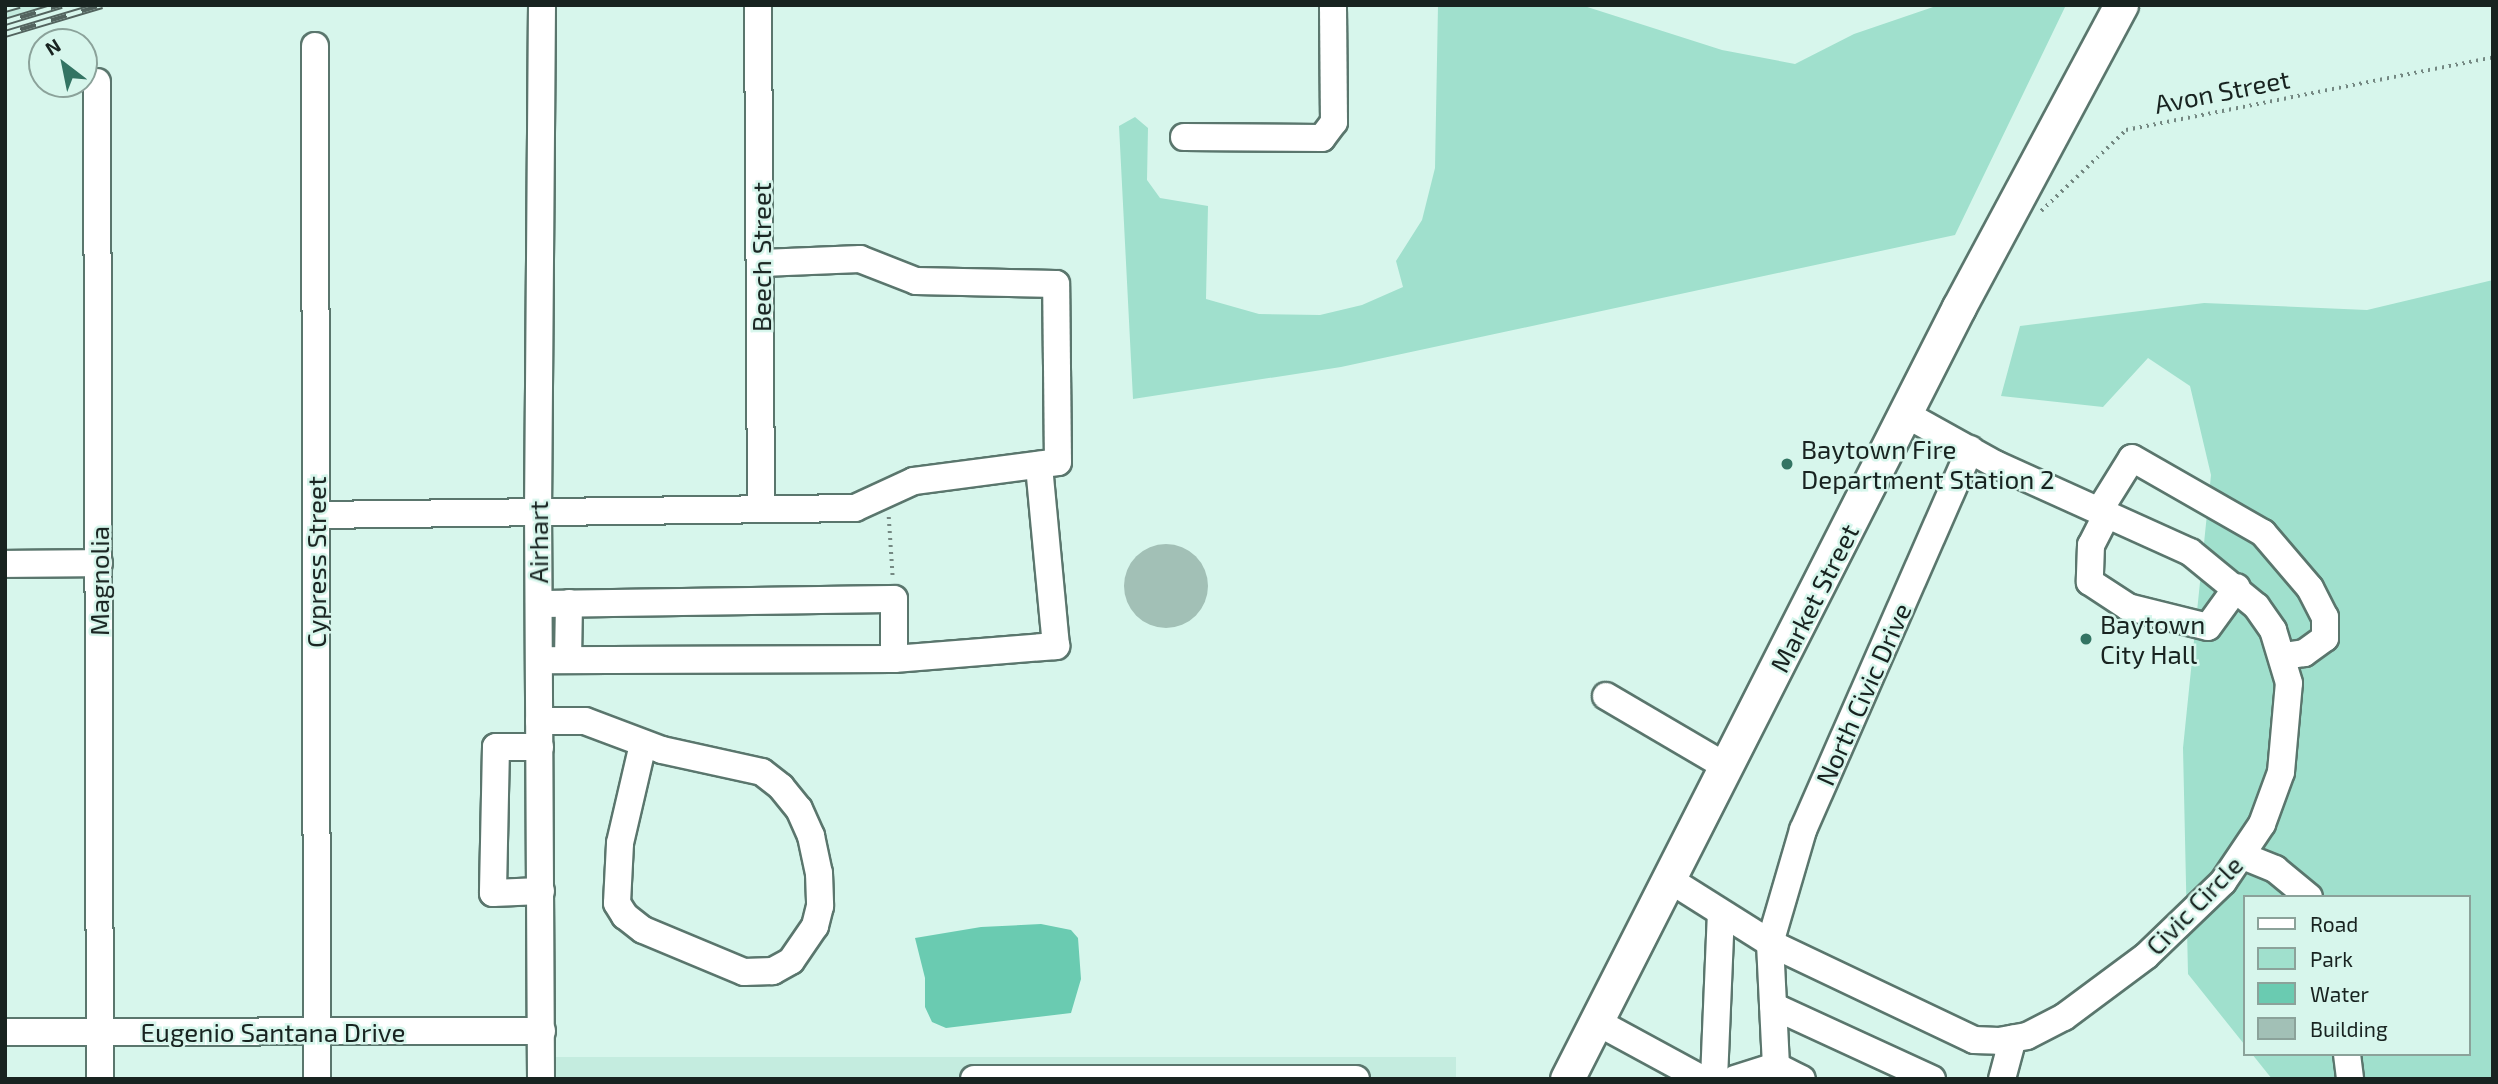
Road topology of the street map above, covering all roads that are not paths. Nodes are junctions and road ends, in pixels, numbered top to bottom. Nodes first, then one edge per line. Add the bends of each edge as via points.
1 (542, 5) edge
2 (758, 5) edge
3 (1333, 5) edge
4 (2121, 5) edge
5 (315, 46) dead end
6 (97, 98) edge
7 (1184, 137) dead end
8 (762, 263) junction
9 (1907, 415) junction
10 (1970, 449) junction
11 (1039, 465) junction
12 (761, 509) junction
13 (2103, 513) junction
14 (317, 515) junction
15 (538, 515) junction
16 (99, 563) junction
17 (5, 564) edge
18 (2237, 587) junction
19 (569, 603) junction
20 (538, 604) junction
21 (2284, 656) junction
22 (894, 659) junction
23 (539, 660) junction
24 (568, 660) junction
25 (1606, 696) dead end
26 (539, 721) junction
27 (643, 744) junction
28 (540, 747) junction
29 (1727, 767) junction
30 (2243, 856) junction
31 (1670, 880) junction
32 (541, 891) junction
33 (2306, 895) edge
34 (1721, 914) junction
35 (1770, 943) junction
36 (1773, 1006) junction
37 (1597, 1022) junction
38 (317, 1031) junction
39 (542, 1031) junction
40 (5, 1032) edge
41 (100, 1032) junction
42 (2013, 1038) junction
43 (2347, 1056) edge
44 (1776, 1066) junction
45 (100, 1079) edge
46 (317, 1079) edge
47 (541, 1079) edge
48 (974, 1079) edge
49 (1356, 1079) edge
50 (1567, 1079) edge
51 (1702, 1079) edge
52 (1714, 1079) edge
53 (1735, 1079) edge
54 (1802, 1079) edge
55 (1932, 1079) edge
56 (2002, 1079) edge
57 (2350, 1079) edge

1 - 15 street, Airhart
2 - 8 street, Beech Street
3 - 7 street via 1334,122 1322,138
4 - 9 main road, Market Street via 1959,307
5 - 14 street, Cypress Street
6 - 16 street, Magnolia
8 - 11 street via 860,258 916,281 1056,284 1058,462
8 - 12 street, Beech Street
9 - 10 street, Civic Circle
9 - 29 main road, Market Street
10 - 13 street, Civic Circle
10 - 35 street, North Civic Drive via 1803,830
11 - 12 street via 914,481 855,508
11 - 22 street via 1056,646
12 - 15 street
13 - 18 street, Civic Circle via 2190,552
13 - 18 street via 2091,545 2090,582 2128,607 2208,627
13 - 21 street via 2132,458 2263,533 2310,588 2325,618 2325,638 2304,653
14 - 15 street
14 - 38 street, Cypress Street
15 - 20 street, Airhart
16 - 17 street
16 - 41 street, Magnolia
18 - 21 street, Civic Circle via 2273,630
19 - 20 street
19 - 22 street via 894,598
19 - 24 street
20 - 23 street, Airhart
21 - 30 street, Civic Circle via 2290,710 2281,772 2262,824
22 - 24 street
23 - 24 street
23 - 26 street, Airhart
25 - 29 street
26 - 27 street via 585,721
26 - 28 street, Airhart
27 - 27 street via 762,772 799,809 811,836 820,906 806,945 791,961 773,971 744,972 643,930 625,916 616,893 620,843
28 - 32 street, Airhart
28 - 32 street via 496,747 493,893
29 - 31 main road, Market Street
30 - 33 street via 2274,869
30 - 42 street, Civic Circle via 2190,916 2126,972 2064,1017
31 - 34 street, Civic Circle
31 - 37 main road, Market Street
32 - 39 street, Airhart
34 - 35 street, Civic Circle
34 - 52 street
35 - 36 street, North Civic Drive
35 - 42 street, Civic Circle via 1974,1040
36 - 44 street, North Civic Drive
36 - 55 street
37 - 50 main road, Market Street
37 - 51 street
38 - 39 street, Eugenio Santana Drive
38 - 41 street, Eugenio Santana Drive
38 - 46 street, Cypress Street
39 - 47 street, Airhart
40 - 41 street, Eugenio Santana Drive
41 - 45 street, Magnolia
42 - 56 street
43 - 57 street
44 - 53 street
44 - 54 street
48 - 49 street

